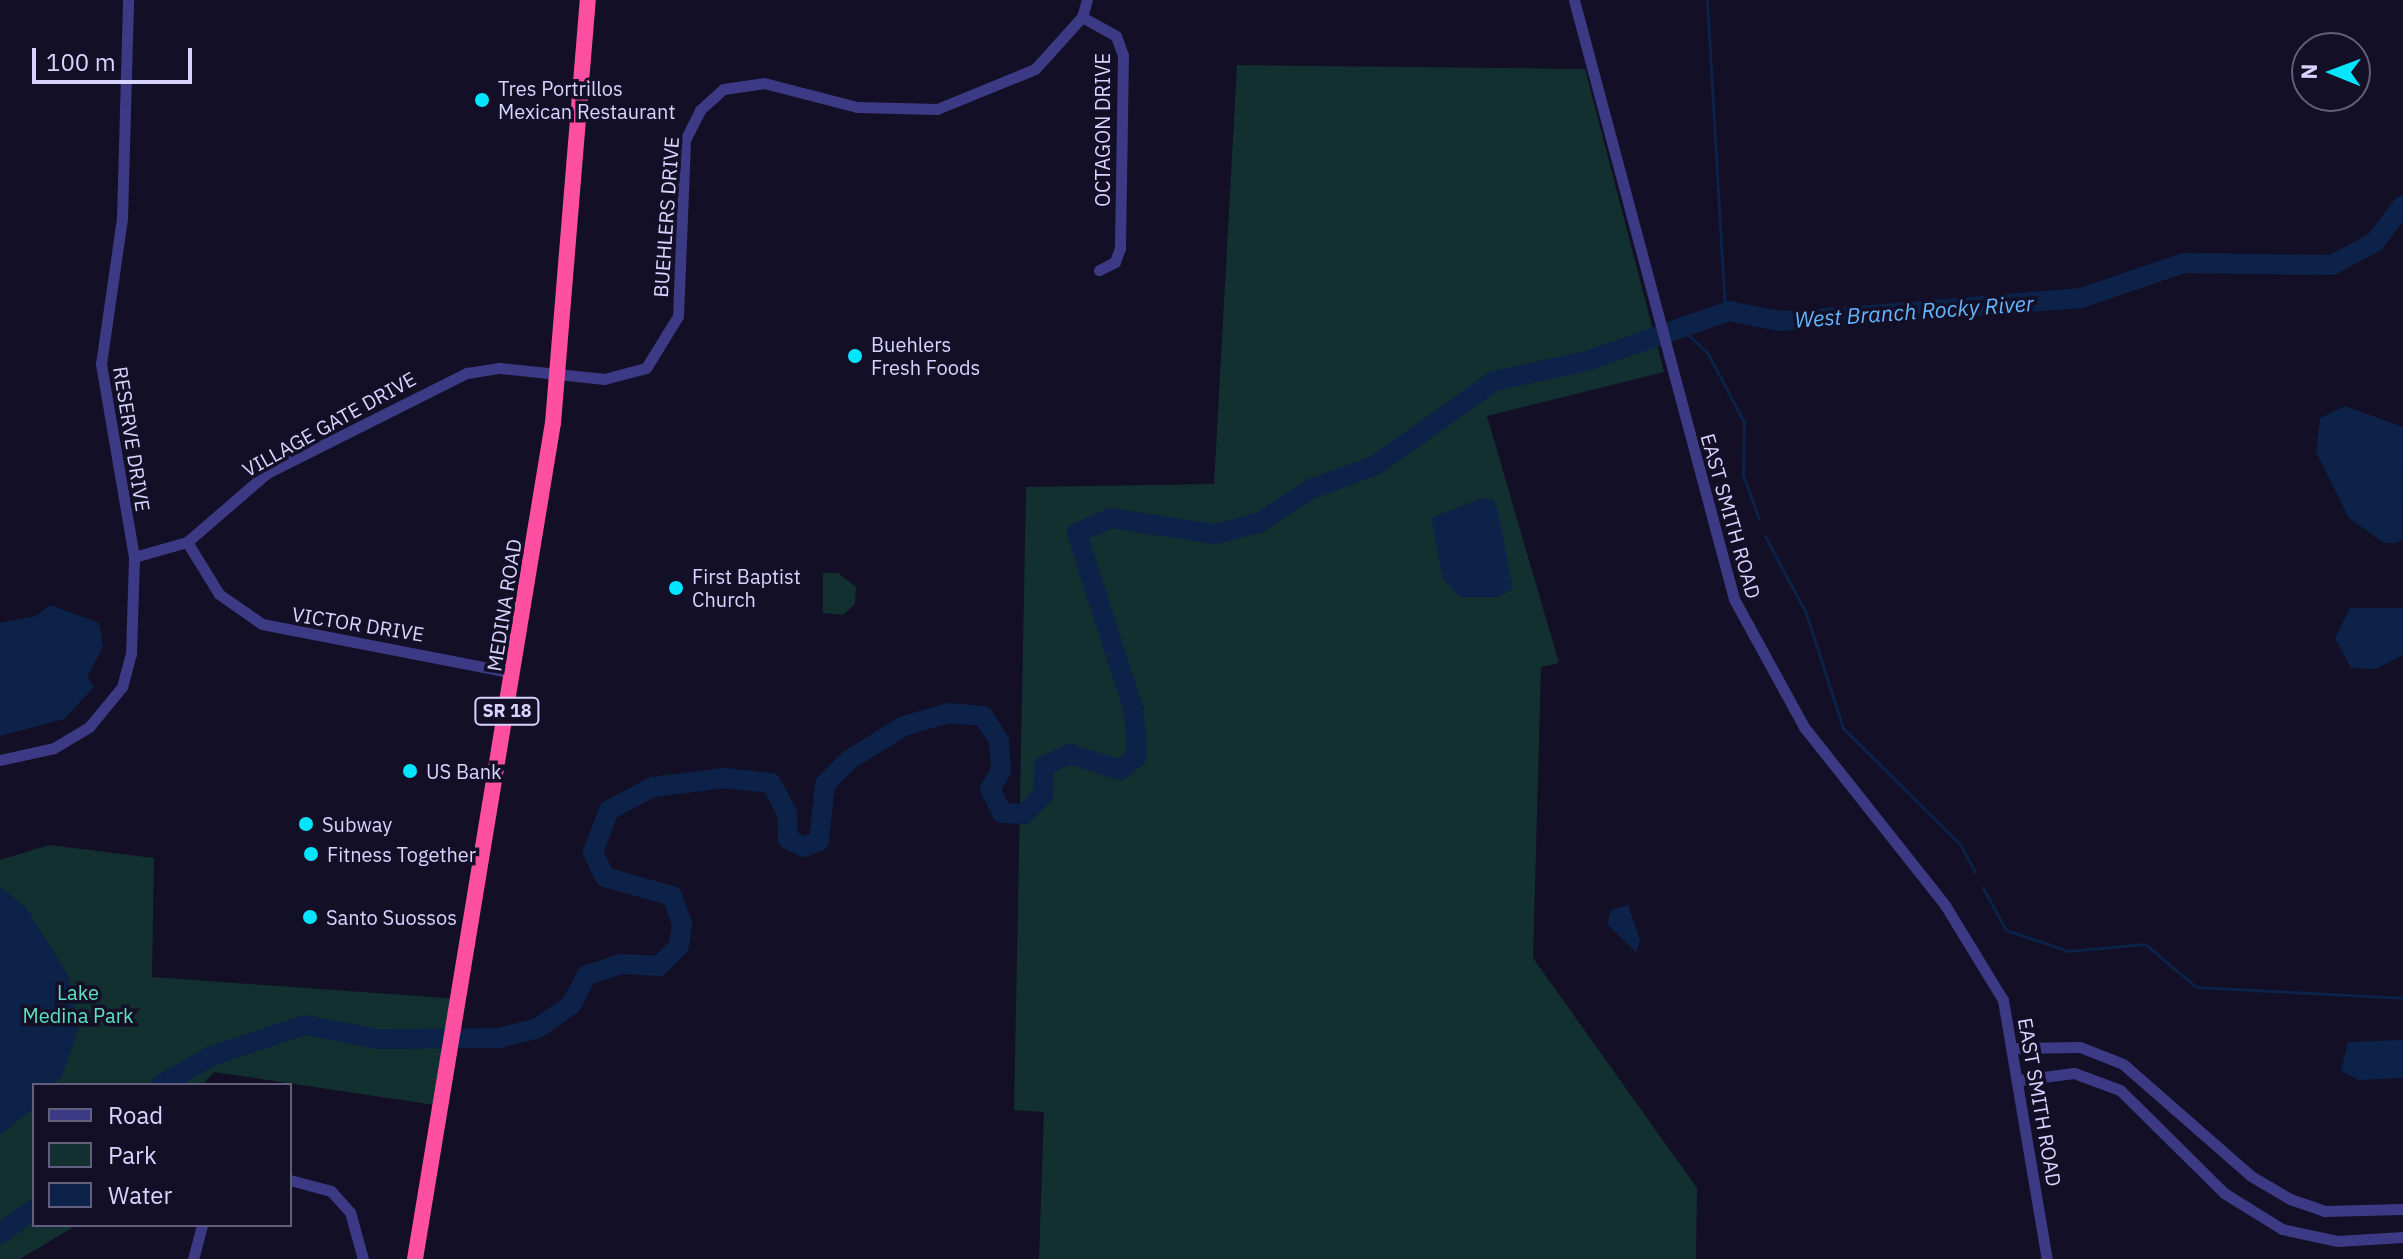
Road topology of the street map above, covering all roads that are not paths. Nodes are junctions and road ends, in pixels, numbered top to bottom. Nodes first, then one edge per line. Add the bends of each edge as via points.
1 (128, 0) edge
2 (588, 0) edge
3 (1087, 0) edge
4 (1574, 0) edge
5 (1082, 17) junction
6 (1099, 270) dead end
7 (559, 376) junction
8 (187, 542) junction
9 (134, 557) junction
10 (513, 673) junction
11 (0, 760) edge
12 (2017, 1048) junction
13 (2020, 1080) junction
14 (292, 1181) edge
15 (2403, 1209) edge
16 (201, 1227) edge
17 (2403, 1237) edge
18 (193, 1259) edge
19 (363, 1259) edge
20 (415, 1259) edge
21 (2047, 1259) edge

1 - 9 street, RESERVE DRIVE via 124,194 101,364
2 - 7 highway, MEDINA ROAD / SR 18
3 - 5 street
4 - 12 street, EAST SMITH ROAD via 1734,599 1804,727 1983,959
5 - 6 street, OCTAGON DRIVE via 1116,36 1123,55 1120,248 1115,262
5 - 7 street, BUEHLERS DRIVE via 1029,72 937,109 857,107 764,83 736,84 711,97 685,140 678,316 667,345 626,376
7 - 8 street, VILLAGE GATE DRIVE via 500,368 453,378 267,473
7 - 10 highway, MEDINA ROAD / SR 18
8 - 9 street, VILLAGE GATE DRIVE
8 - 10 street, VICTOR DRIVE via 219,594 262,624
9 - 11 street, RESERVE DRIVE via 131,654 113,702 63,744
10 - 20 highway, MEDINA ROAD / SR 18
12 - 13 street, EAST SMITH ROAD
12 - 15 street via 2080,1047 2123,1064 2251,1176 2290,1199 2324,1211
13 - 17 street via 2074,1073 2120,1090 2224,1193 2282,1229 2355,1242
13 - 21 street, EAST SMITH ROAD
14 - 19 street via 331,1191 350,1212
16 - 18 street

